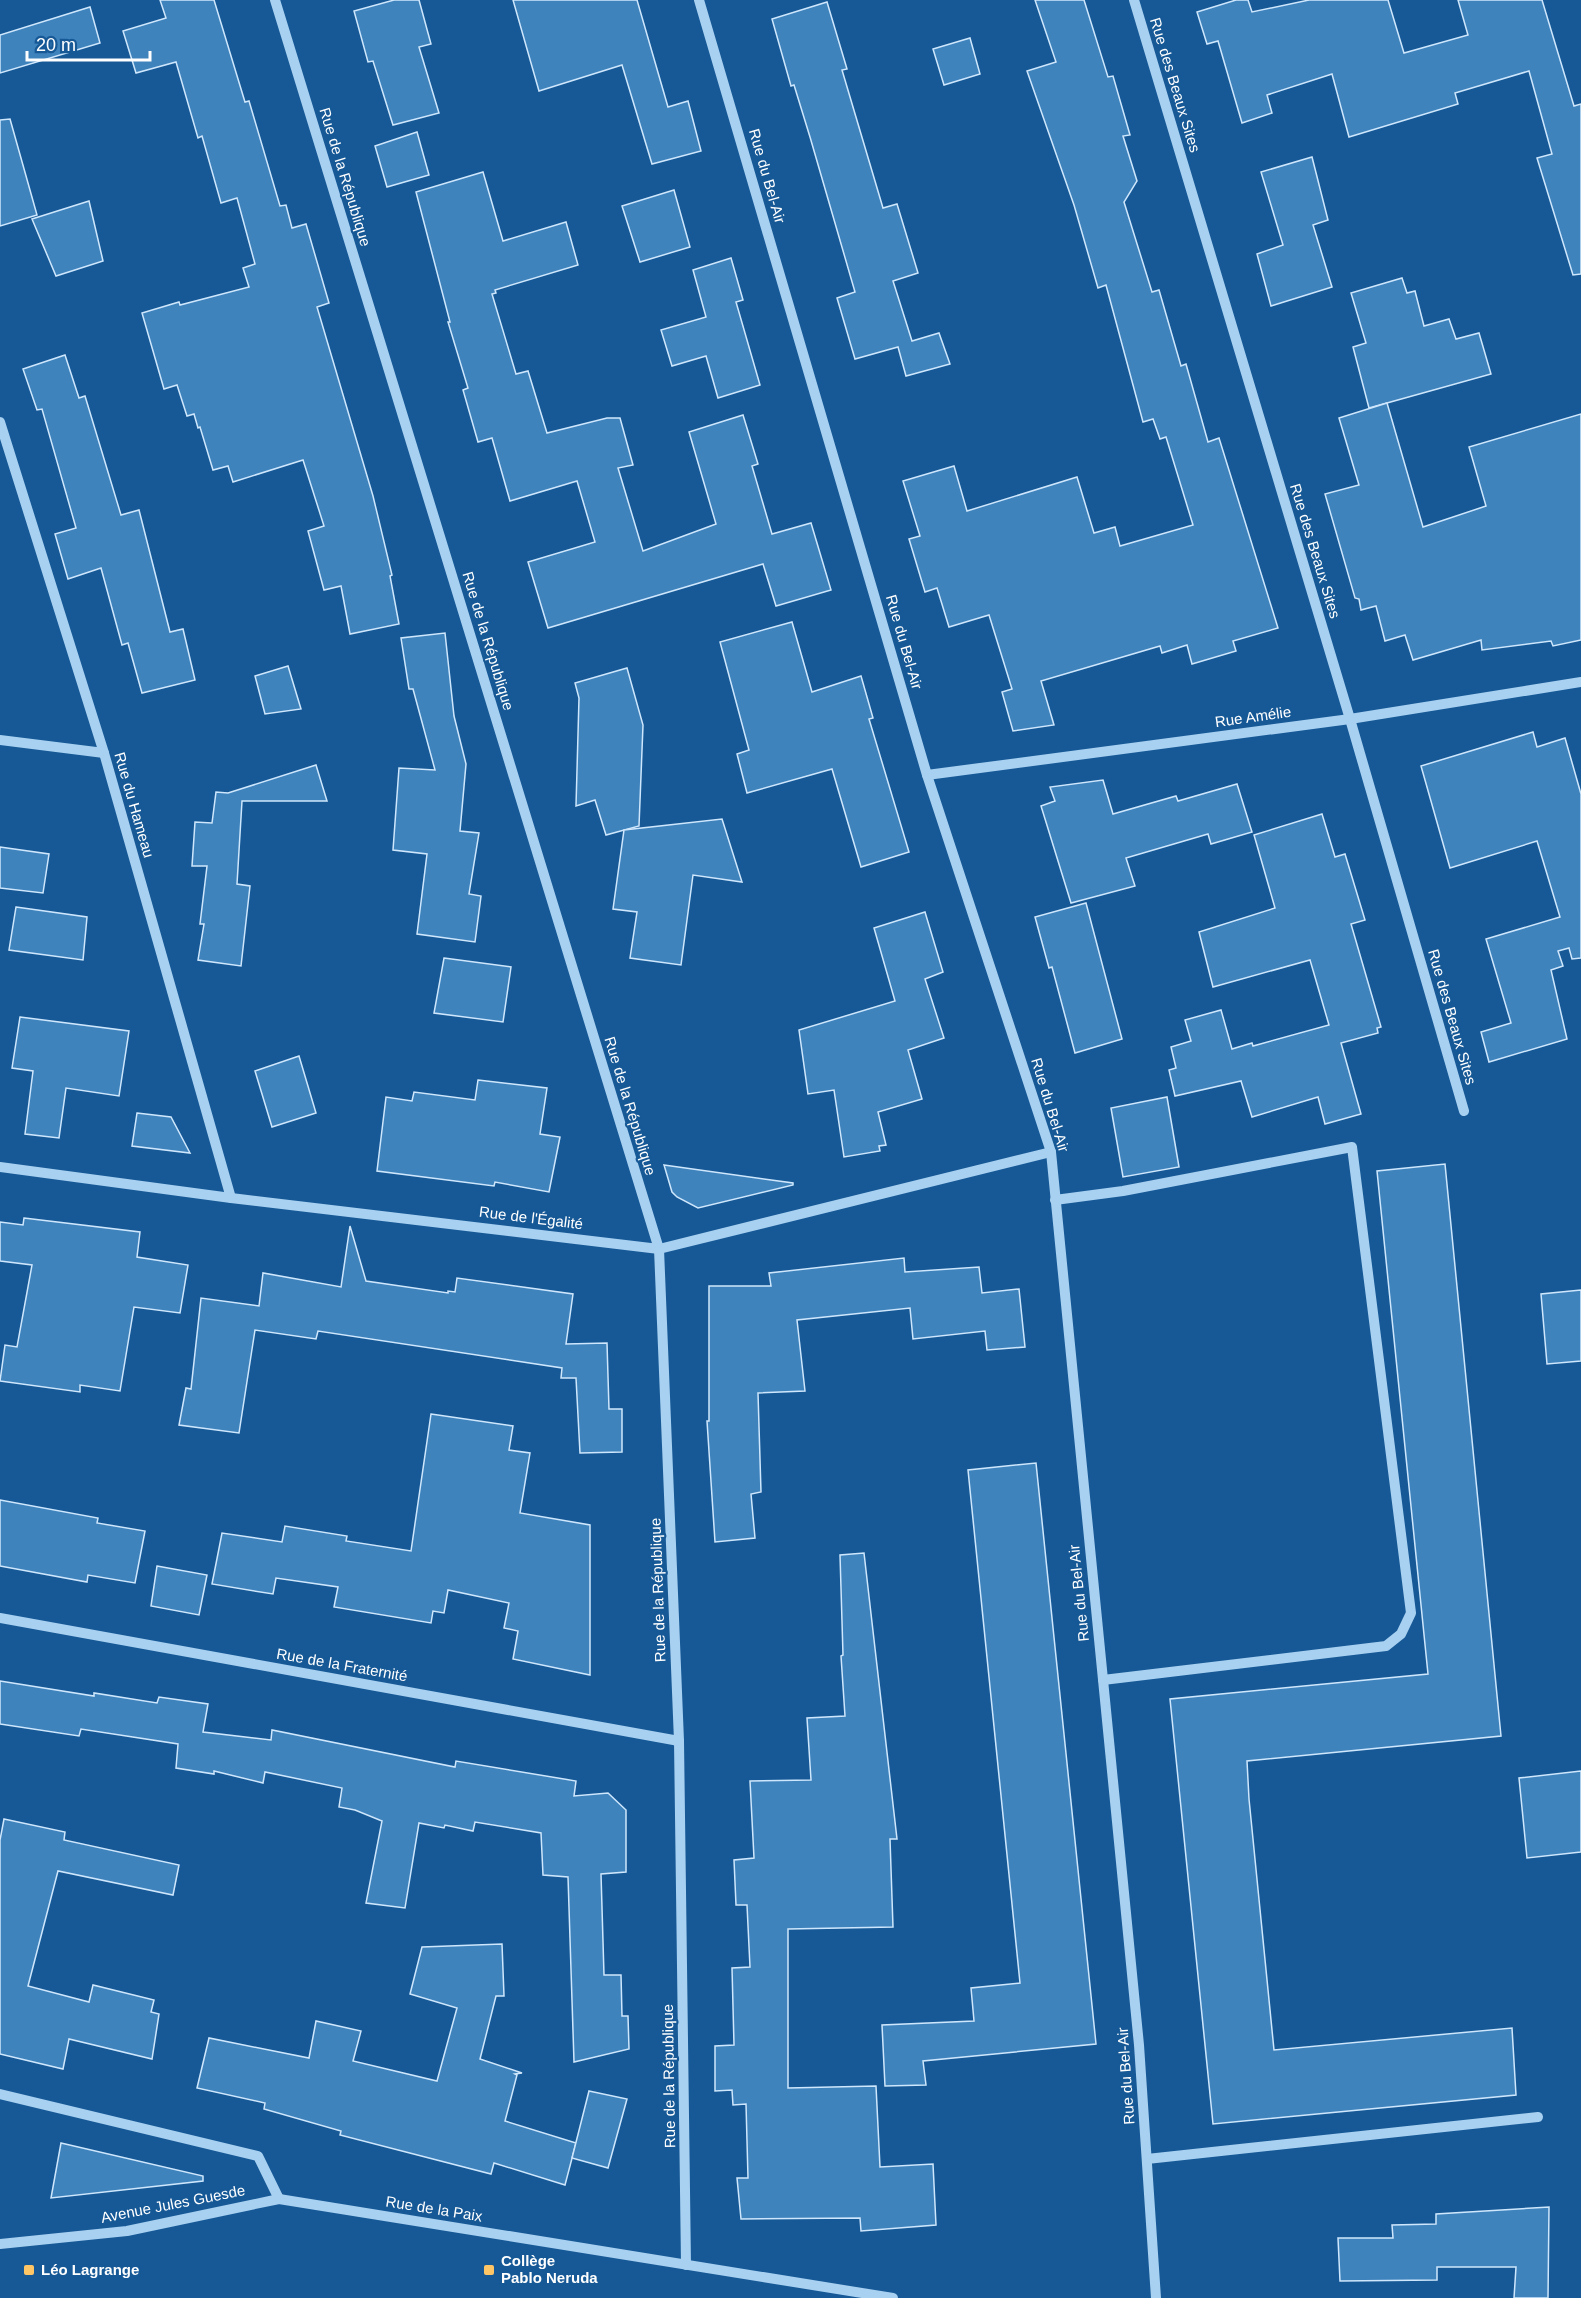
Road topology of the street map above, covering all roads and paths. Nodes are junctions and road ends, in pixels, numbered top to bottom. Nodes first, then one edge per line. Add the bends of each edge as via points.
1 (275, 0) edge
2 (699, 0) edge
3 (1134, 0) edge
4 (0, 422) edge
5 (1581, 682) edge
6 (1350, 719) junction
7 (0, 740) edge
8 (104, 753) junction
9 (927, 775) junction
10 (1464, 1111) dead end
11 (1051, 1152) junction
12 (0, 1167) edge
13 (231, 1198) junction
14 (1055, 1200) junction
15 (659, 1249) junction
16 (0, 1618) edge
17 (1103, 1680) junction
18 (679, 1741) junction
19 (0, 2094) edge
20 (1538, 2117) dead end
21 (1147, 2159) junction
22 (279, 2199) junction
23 (0, 2244) edge
24 (686, 2265) junction
25 (893, 2298) edge
26 (1156, 2298) edge

1 - 15 street, Rue de la République
2 - 9 street, Rue du Bel-Air
3 - 6 street, Rue des Beaux Sites
4 - 8 street, Rue du Hameau
5 - 6 street, Rue Amélie
6 - 9 street, Rue Amélie
6 - 10 street, Rue des Beaux Sites
7 - 8 street
8 - 13 street, Rue du Hameau
9 - 11 street, Rue du Bel-Air
11 - 14 street, Rue du Bel-Air
11 - 15 street, Rue de l'Égalité
12 - 13 street, Rue de l'Égalité
13 - 15 street, Rue de l'Égalité
14 - 17 street, Rue du Bel-Air
14 - 17 street via 1123,1191 1352,1147 1411,1613 1401,1634 1386,1646
15 - 18 street, Rue de la République
16 - 18 street, Rue de la Fraternité
17 - 21 street, Rue du Bel-Air
18 - 24 street, Rue de la République
19 - 22 street via 258,2156
20 - 21 street
21 - 26 street, Rue du Bel-Air
22 - 23 street, Avenue Jules Guesde via 127,2231
22 - 24 street, Rue de la Paix
24 - 25 street, Rue de la Paix

